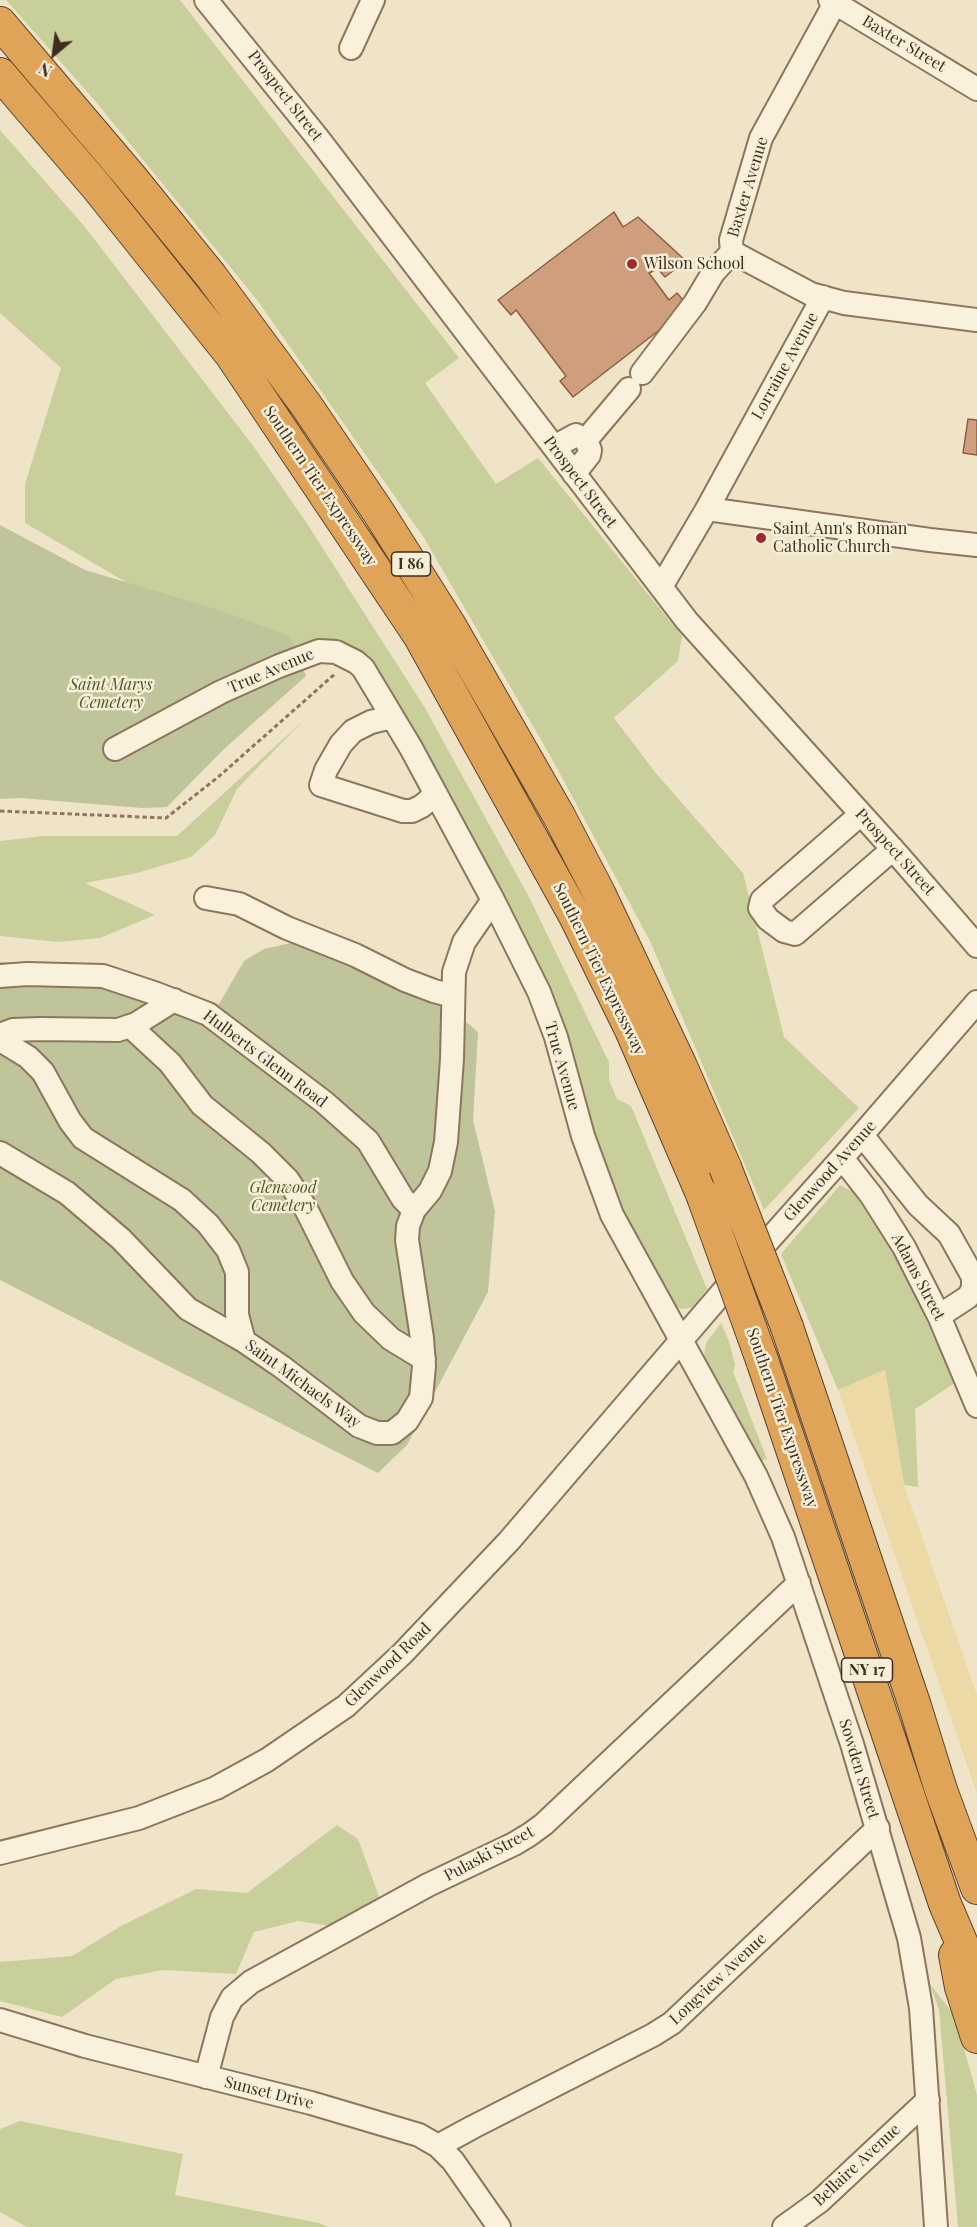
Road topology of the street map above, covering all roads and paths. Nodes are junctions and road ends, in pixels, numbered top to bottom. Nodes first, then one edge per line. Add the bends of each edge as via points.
1 (206, 0) edge
2 (373, 0) edge
3 (833, 2) edge
4 (0, 23) edge
5 (351, 48) dead end
6 (0, 74) edge
7 (977, 88) edge
8 (732, 252) junction
9 (823, 297) junction
10 (977, 321) edge
11 (586, 440) junction
12 (554, 447) junction
13 (573, 474) junction
14 (707, 509) junction
15 (977, 544) edge
16 (661, 587) junction
17 (356, 662) junction
18 (392, 717) junction
19 (115, 749) dead end
20 (436, 794) junction
21 (0, 811) edge
22 (861, 814) junction
23 (893, 849) junction
24 (206, 898) dead end
25 (493, 900) junction
26 (977, 946) edge
27 (0, 976) edge
28 (453, 996) junction
29 (174, 1000) junction
30 (977, 1002) edge
31 (130, 1026) junction
32 (0, 1036) edge
33 (862, 1135) junction
34 (0, 1153) edge
35 (842, 1158) junction
36 (725, 1167) joint
37 (702, 1194) joint
38 (414, 1210) junction
39 (939, 1316) junction
40 (681, 1340) junction
41 (243, 1341) junction
42 (424, 1359) junction
43 (977, 1406) edge
44 (799, 1583) junction
45 (878, 1828) junction
46 (0, 1852) edge
47 (977, 1888) edge
48 (945, 1905) junction
49 (977, 1979) edge
50 (0, 2020) edge
51 (977, 2037) edge
52 (206, 2077) junction
53 (928, 2100) junction
54 (438, 2146) junction
55 (499, 2227) edge
56 (784, 2227) edge
57 (936, 2227) edge

1 - 12 street, Prospect Street via 317,137
2 - 5 street
3 - 7 street, Baxter Street
3 - 8 street, Baxter Avenue via 761,138 730,240
4 - 36 highway, Southern Tier Expressway / I 86 via 210,276 306,405 377,510 449,624 559,816 680,1064
6 - 37 highway, Southern Tier Expressway / I 86 via 232,356 419,635 575,916 631,1030
8 - 9 street, Baxter Avenue
8 - 11 street via 636,381
9 - 10 street, Lorraine Avenue
9 - 14 street, Lorraine Avenue
11 - 12 street via 576,435
11 - 13 street via 589,455
12 - 13 street, Prospect Street
13 - 16 street, Prospect Street
14 - 15 street
14 - 16 street
16 - 22 street, Prospect Street
17 - 18 street, True Avenue
17 - 19 street, True Avenue via 336,652 319,651 220,693
17 - 21 path via 337,672 166,818
18 - 20 street, True Avenue
18 - 20 street via 353,731 341,744 321,785 403,811 422,806
20 - 25 street, True Avenue
22 - 23 street, Prospect Street
22 - 23 street via 762,900 760,908 768,919 795,934
23 - 26 street, Prospect Street
24 - 28 street via 239,903 405,980
25 - 28 street, Saint Michaels Way via 464,942 454,972
25 - 40 street, True Avenue via 539,992 556,1037 582,1136 612,1215
27 - 29 street, Hulberts Glenn Road via 103,976
28 - 38 street, Saint Michaels Way via 446,1142 440,1171
29 - 31 street
29 - 38 street, Hulberts Glenn Road via 208,1014 324,1102 368,1141 403,1199
30 - 33 street, Glenwood Avenue
31 - 32 street via 118,1030 13,1030
31 - 42 street via 170,1064 202,1105 288,1180 342,1281 364,1313 391,1340
32 - 41 street via 43,1072 83,1138 182,1200 208,1224 228,1250 237,1272 237,1315
33 - 35 street, Glenwood Avenue
33 - 39 street via 925,1212 949,1234 973,1277 968,1297
34 - 41 street, Saint Michaels Way via 67,1193 121,1239 188,1309
35 - 39 street, Adams Street via 904,1247
35 - 40 street, Glenwood Avenue
36 - 47 highway, Southern Tier Expressway / NY 17, bridge via 787,1327
37 - 48 highway, Southern Tier Expressway / NY 17, bridge via 762,1360
38 - 42 street, Saint Michaels Way via 407,1240
39 - 43 street, Adams Street
40 - 44 street, Sowden Street via 756,1476
40 - 46 street, Glenwood Road via 509,1541 402,1654 346,1706 267,1760 216,1788 139,1818
41 - 42 street, Saint Michaels Way via 359,1426 376,1433 392,1433 407,1421 421,1398
44 - 45 street, Sowden Street
44 - 52 street, Pulaski Street via 530,1835 428,1885 251,1982 232,1998 222,2017
45 - 53 street, Sowden Street via 909,1938 921,2008
45 - 54 street, Longview Avenue via 672,2023
48 - 49 highway, Southern Tier Expressway / NY 17
48 - 51 highway via 961,1987
50 - 52 street, Sunset Drive
52 - 54 street, Sunset Drive via 322,2106 419,2135
53 - 56 street, Bellaire Avenue via 820,2201
53 - 57 street, Sowden Street
54 - 55 street, Sunset Drive

